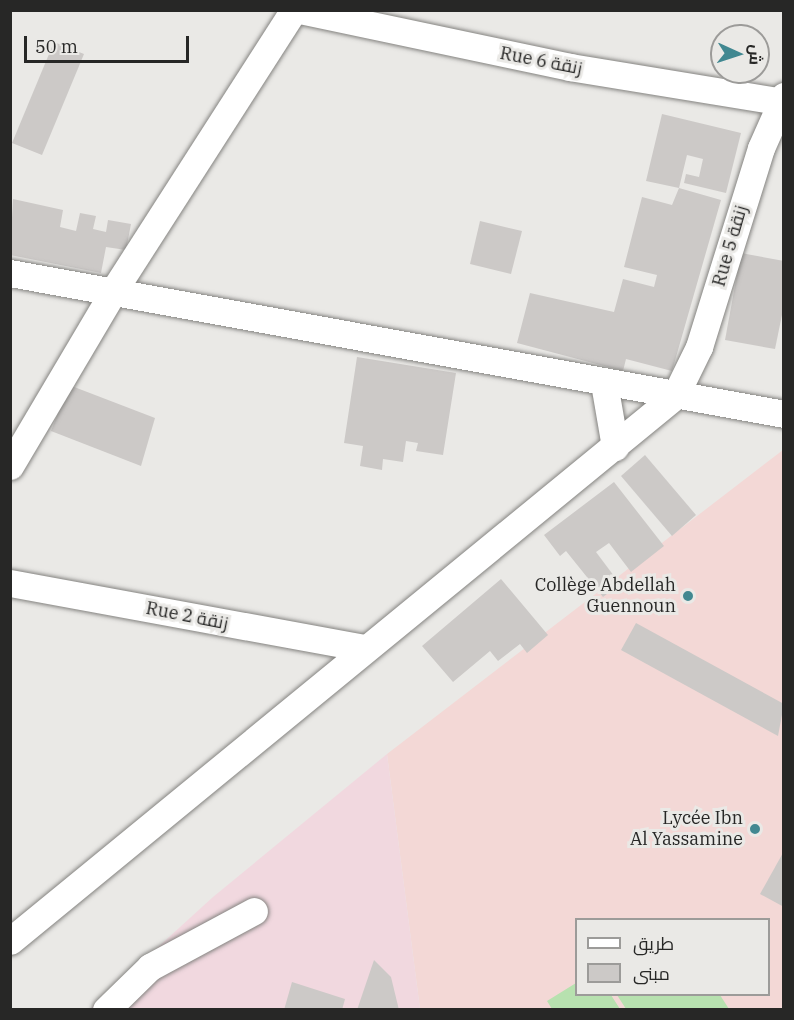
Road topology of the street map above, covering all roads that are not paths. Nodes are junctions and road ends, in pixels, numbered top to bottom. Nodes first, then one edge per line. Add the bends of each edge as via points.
1 (294, 10) edge
2 (300, 10) edge
3 (782, 100) edge
4 (10, 273) edge
5 (114, 290) junction
6 (604, 383) junction
7 (675, 396) junction
8 (783, 414) edge
9 (615, 447) junction
10 (10, 466) edge
11 (10, 583) edge
12 (363, 648) junction
13 (255, 911) dead end
14 (10, 941) edge
15 (106, 1010) edge

1 - 5 street
2 - 3 street, Rue 6 زنقة via 570,67
3 - 7 street, Rue 5 زنقة via 699,347
4 - 5 street
5 - 6 street
5 - 10 street
6 - 7 street
6 - 9 street
7 - 8 street
7 - 9 street
9 - 12 street
11 - 12 street, Rue 2 زنقة
12 - 14 street
13 - 15 street via 150,968

